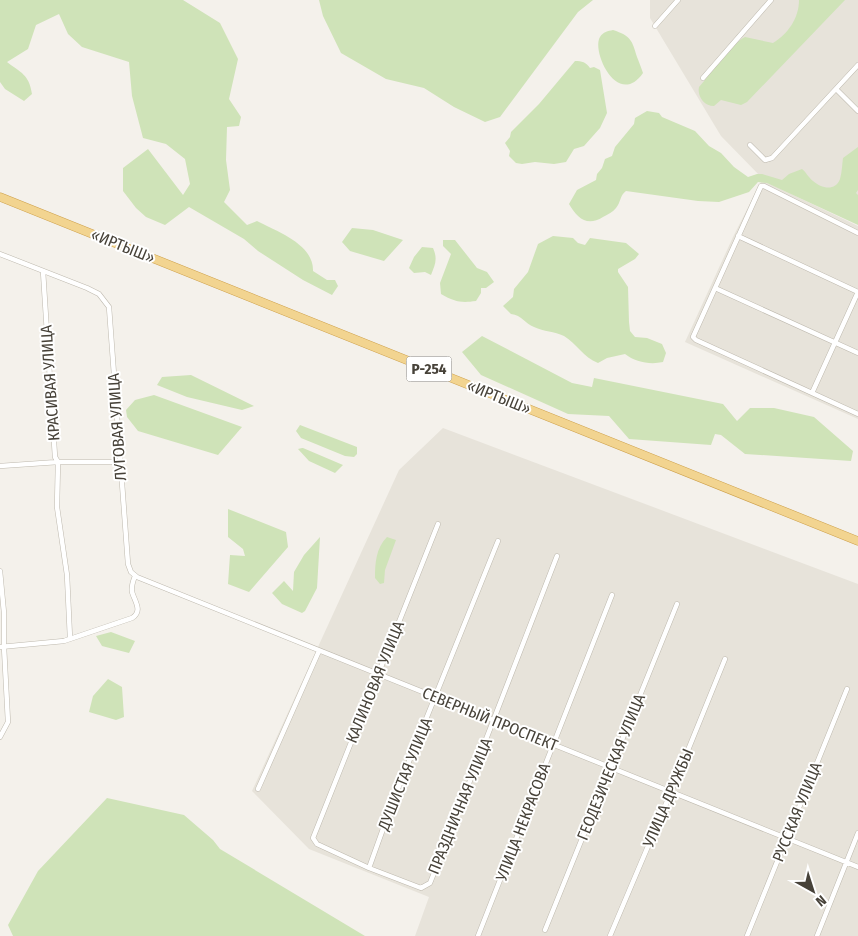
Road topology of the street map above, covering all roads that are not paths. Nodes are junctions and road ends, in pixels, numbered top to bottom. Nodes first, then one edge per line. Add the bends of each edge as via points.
1 (678, 0) edge
2 (771, 0) edge
3 (655, 26) dead end
4 (858, 65) edge
5 (703, 78) dead end
6 (836, 90) junction
7 (858, 111) edge
8 (750, 145) dead end
9 (0, 197) edge
10 (858, 233) edge
11 (738, 236) junction
12 (0, 254) edge
13 (43, 271) junction
14 (715, 288) junction
15 (835, 343) junction
16 (858, 353) edge
17 (812, 393) junction
18 (858, 414) edge
19 (58, 462) junction
20 (120, 462) junction
21 (0, 466) edge
22 (438, 524) dead end
23 (858, 541) edge
24 (498, 542) dead end
25 (557, 556) dead end
26 (0, 571) edge
27 (135, 576) junction
28 (612, 595) dead end
29 (677, 604) dead end
30 (70, 638) junction
31 (2, 647) edge
32 (319, 651) junction
33 (725, 660) dead end
34 (377, 674) junction
35 (847, 689) dead end
36 (435, 697) junction
37 (494, 721) junction
38 (0, 737) edge
39 (553, 745) junction
40 (611, 768) junction
41 (258, 789) dead end
42 (672, 792) junction
43 (858, 833) edge
44 (786, 839) junction
45 (846, 863) junction
46 (368, 868) junction
47 (858, 868) edge
48 (545, 930) dead end
49 (478, 936) edge
50 (610, 936) edge
51 (747, 936) edge
52 (817, 936) edge

1 - 3 street
2 - 5 street
4 - 6 street
6 - 7 street
6 - 8 street via 772,158 766,160
9 - 23 highway, «ИРТЫШ» / Р-254
10 - 11 street via 764,186 759,188
11 - 14 street
11 - 15 street via 858,292
12 - 13 street
13 - 19 street, КРАСИВАЯ УЛИЦА via 55,457
13 - 20 street, ЛУГОВАЯ УЛИЦА via 99,294 109,307
14 - 15 street
14 - 17 street via 693,337
15 - 16 street
15 - 17 street
17 - 18 street
19 - 20 street, КРАСИВАЯ УЛИЦА
19 - 21 street
19 - 30 street via 57,506 67,575
20 - 27 street, ЛУГОВАЯ УЛИЦА via 128,564
22 - 34 street, КАЛИНОВАЯ УЛИЦА
24 - 36 street, ДУШИСТАЯ УЛИЦА
25 - 37 street, ПРАЗДНИЧНАЯ УЛИЦА
26 - 31 street via 4,613
27 - 30 street via 132,592 138,610 136,616
27 - 32 street, СЕВЕРНЫЙ ПРОСПЕКТ
28 - 39 street, УЛИЦА НЕКРАСОВА
29 - 40 street, ГЕОДЕЗИЧЕСКАЯ УЛИЦА
30 - 31 street
31 - 38 street via 8,722
32 - 34 street, СЕВЕРНЫЙ ПРОСПЕКТ
32 - 41 street
33 - 42 street, УЛИЦА ДРУЖБЫ
34 - 36 street, СЕВЕРНЫЙ ПРОСПЕКТ
34 - 46 street, КАЛИНОВАЯ УЛИЦА via 313,838 314,842
35 - 44 street, РУССКАЯ УЛИЦА
36 - 37 street, СЕВЕРНЫЙ ПРОСПЕКТ
36 - 46 street, ДУШИСТАЯ УЛИЦА
37 - 39 street, СЕВЕРНЫЙ ПРОСПЕКТ
37 - 46 street, ПРАЗДНИЧНАЯ УЛИЦА via 430,883 421,888
39 - 40 street, СЕВЕРНЫЙ ПРОСПЕКТ
39 - 49 street, УЛИЦА НЕКРАСОВА
40 - 42 street, СЕВЕРНЫЙ ПРОСПЕКТ
40 - 48 street, ГЕОДЕЗИЧЕСКАЯ УЛИЦА
42 - 44 street, СЕВЕРНЫЙ ПРОСПЕКТ
42 - 50 street, УЛИЦА ДРУЖБЫ
43 - 45 street
44 - 45 street, СЕВЕРНЫЙ ПРОСПЕКТ
44 - 51 street, РУССКАЯ УЛИЦА
45 - 47 street, СЕВЕРНЫЙ ПРОСПЕКТ
45 - 52 street

